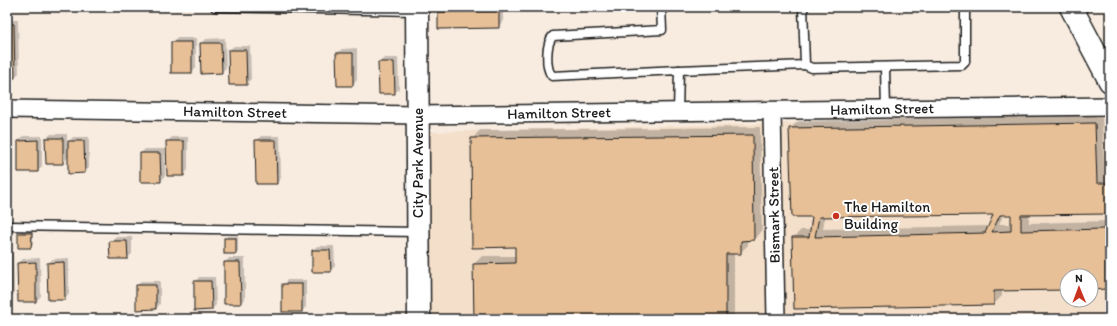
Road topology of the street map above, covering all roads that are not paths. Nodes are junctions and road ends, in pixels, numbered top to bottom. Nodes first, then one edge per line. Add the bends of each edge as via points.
1 (215, 7) edge
2 (661, 7) edge
3 (803, 7) edge
4 (965, 7) edge
5 (1071, 7) edge
6 (417, 9) edge
7 (805, 65) junction
8 (886, 68) junction
9 (679, 70) junction
10 (1110, 81) edge
11 (1110, 106) edge
12 (7, 109) edge
13 (886, 109) junction
14 (772, 111) junction
15 (678, 112) junction
16 (418, 115) junction
17 (7, 226) edge
18 (418, 232) junction
19 (419, 319) edge
20 (776, 319) edge

1 - 6 lane
2 - 9 lane via 662,30 553,36 549,40 548,69 552,76
3 - 7 lane
4 - 8 lane via 965,62 962,65
5 - 10 street
6 - 16 street, City Park Avenue
7 - 8 lane via 812,68
7 - 9 lane
8 - 13 lane
9 - 15 lane
11 - 13 street, Hamilton Street
12 - 16 street, Hamilton Street
13 - 14 street, Hamilton Street
14 - 15 street, Hamilton Street
14 - 20 street, Bismark Street
15 - 16 street, Hamilton Street
16 - 18 street, City Park Avenue
17 - 18 lane
18 - 19 street, City Park Avenue

